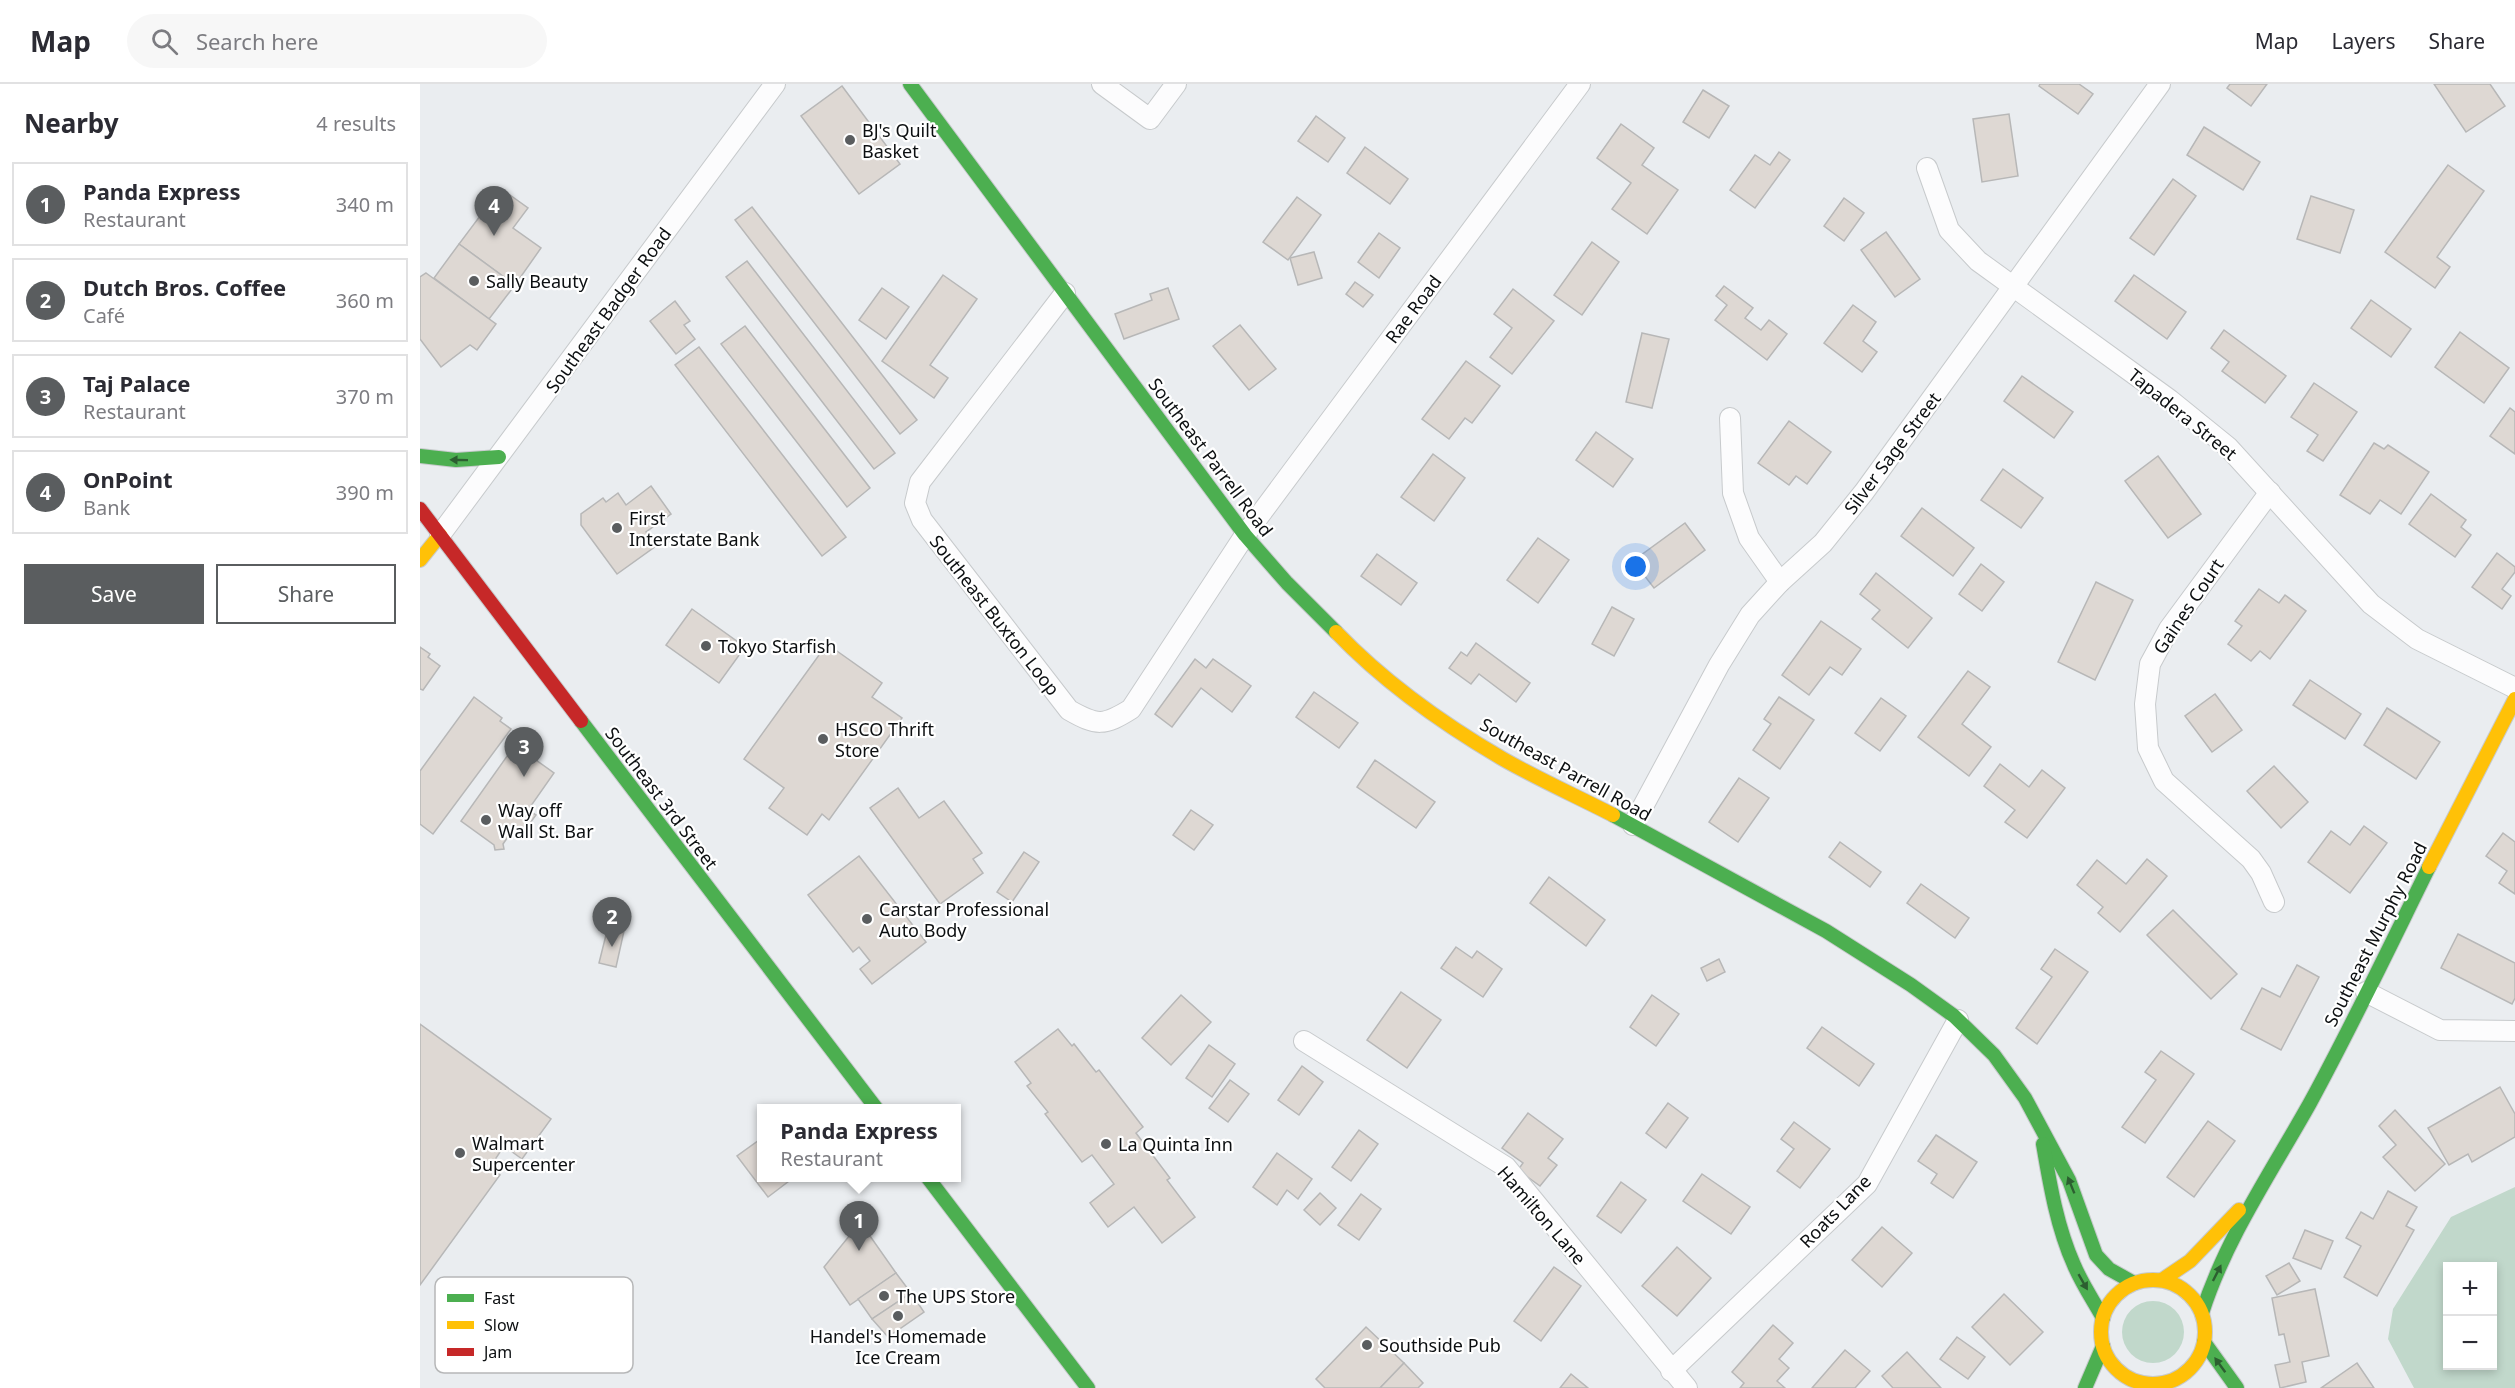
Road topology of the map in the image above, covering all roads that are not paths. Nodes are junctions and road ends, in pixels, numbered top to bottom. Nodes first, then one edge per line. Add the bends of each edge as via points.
1 (775, 84) edge
2 (910, 84) edge
3 (1102, 84) edge
4 (1176, 84) edge
5 (1580, 84) edge
6 (2160, 84) edge
7 (1927, 168) dead end
8 (2014, 287) junction
9 (1065, 292) junction
10 (1730, 418) dead end
11 (420, 456) edge
12 (499, 457) junction
13 (2270, 492) junction
14 (420, 509) edge
15 (1245, 534) junction
16 (440, 535) junction
17 (420, 560) edge
18 (1780, 582) junction
19 (2515, 688) edge
20 (2515, 699) edge
21 (1633, 825) junction
22 (2274, 902) dead end
23 (2366, 992) junction
24 (1958, 1020) junction
25 (2515, 1031) edge
26 (1304, 1041) dead end
27 (873, 1104) edge
28 (2042, 1131) junction
29 (931, 1182) edge
30 (2263, 1182) junction
31 (2162, 1280) junction
32 (2134, 1283) junction
33 (2202, 1313) junction
34 (2103, 1318) junction
35 (2204, 1342) junction
36 (2103, 1346) junction
37 (1671, 1371) junction
38 (2173, 1380) junction
39 (2135, 1385) edge
40 (2192, 1387) edge
41 (1088, 1388) edge
42 (1687, 1388) edge
43 (2085, 1388) edge
44 (2237, 1388) edge

1 - 12 street, Southeast Badger Road
2 - 9 main road, Southeast Parrell Road
3 - 4 street via 1150,119
5 - 15 street, Rae Road
6 - 8 street, Silver Sage Street
7 - 8 street, Tapadera Street via 1949,230 1978,261
8 - 13 street, Tapadera Street via 2170,400 2228,447
8 - 18 street, Silver Sage Street via 1864,492 1823,543
9 - 15 main road, Southeast Parrell Road
9 - 15 street, Southeast Buxton Loop via 920,482 915,503 921,520 1069,710 1090,722 1112,721 1131,709
10 - 18 street via 1733,493 1749,538
12 -> 11 main road via 456,460
12 - 16 street, Southeast Badger Road
13 - 19 street, Tapadera Street via 2371,604 2417,639
13 - 22 street, Gaines Court via 2169,629 2150,664 2145,704 2148,748 2164,781 2252,859
14 - 16 main road, Southeast 3rd Street
15 - 21 main road, Southeast Parrell Road via 1356,653 1420,705 1503,759
16 - 17 main road
16 - 27 main road, Southeast 3rd Street
18 - 21 street, Silver Sage Street via 1750,615 1719,665
20 - 23 main road, Southeast Murphy Road
21 - 24 main road, Southeast Parrell Road via 1826,931
23 - 25 street via 2440,1030
23 - 30 main road, Southeast Murphy Road via 2306,1109
24 - 28 main road, Southeast Parrell Road via 2009,1074
24 - 37 street, Roats Lane via 1866,1184
26 - 37 street, Hamilton Lane via 1506,1167
32 -> 28 main road, Southeast Parrell Road via 2104,1265 2093,1251 2069,1180
28 -> 34 main road, Southeast Parrell Road via 2050,1187 2066,1245
29 - 41 main road
30 - 31 main road, Southeast Murphy Road via 2206,1246
33 -> 30 main road, Southeast Murphy Road via 2211,1285
31 - 32 main road
31 - 33 main road via 2184,1290
32 - 34 main road via 2112,1299
33 - 35 main road
34 - 36 main road
35 - 38 main road via 2194,1362
44 -> 35 main road
36 - 39 main road via 2116,1369
36 - 43 main road
37 - 42 street, Hamilton Lane
38 - 39 main road
38 - 40 main road

